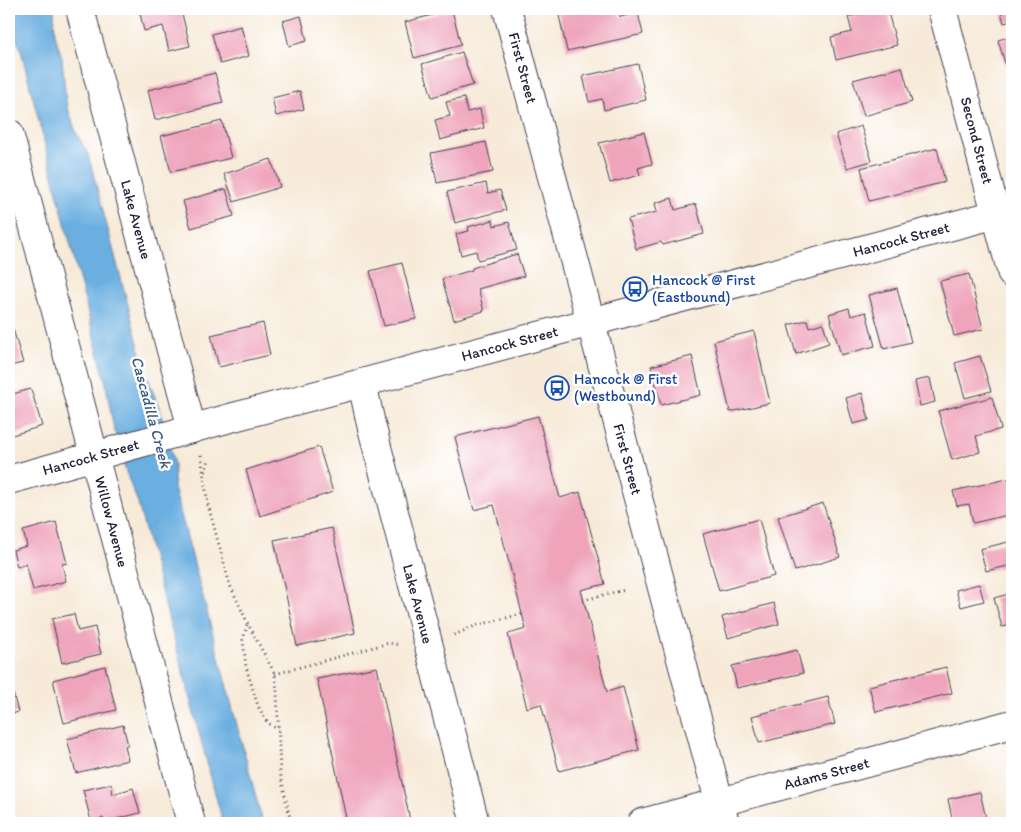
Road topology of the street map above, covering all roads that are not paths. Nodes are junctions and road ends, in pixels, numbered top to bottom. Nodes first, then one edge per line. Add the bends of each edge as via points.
1 (80, 9) edge
2 (507, 9) edge
3 (942, 9) edge
4 (9, 133) edge
5 (1004, 212) edge
6 (1012, 274) edge
7 (591, 323) junction
8 (362, 383) junction
9 (184, 432) junction
10 (104, 454) junction
11 (9, 480) edge
12 (1012, 724) edge
13 (722, 813) edge
14 (190, 823) edge
15 (475, 823) edge
16 (642, 823) edge

1 - 9 street, Lake Avenue
2 - 7 street, First Street
3 - 5 street, Second Street
4 - 10 street, Willow Avenue
5 - 6 street, Second Street
5 - 7 street, Hancock Street
7 - 8 street, Hancock Street
7 - 13 street, First Street
8 - 9 street, Hancock Street
8 - 15 street, Lake Avenue
9 - 10 street, Hancock Street
10 - 11 street, Hancock Street
10 - 14 street, Willow Avenue
12 - 13 street, Adams Street
13 - 16 street, Adams Street

